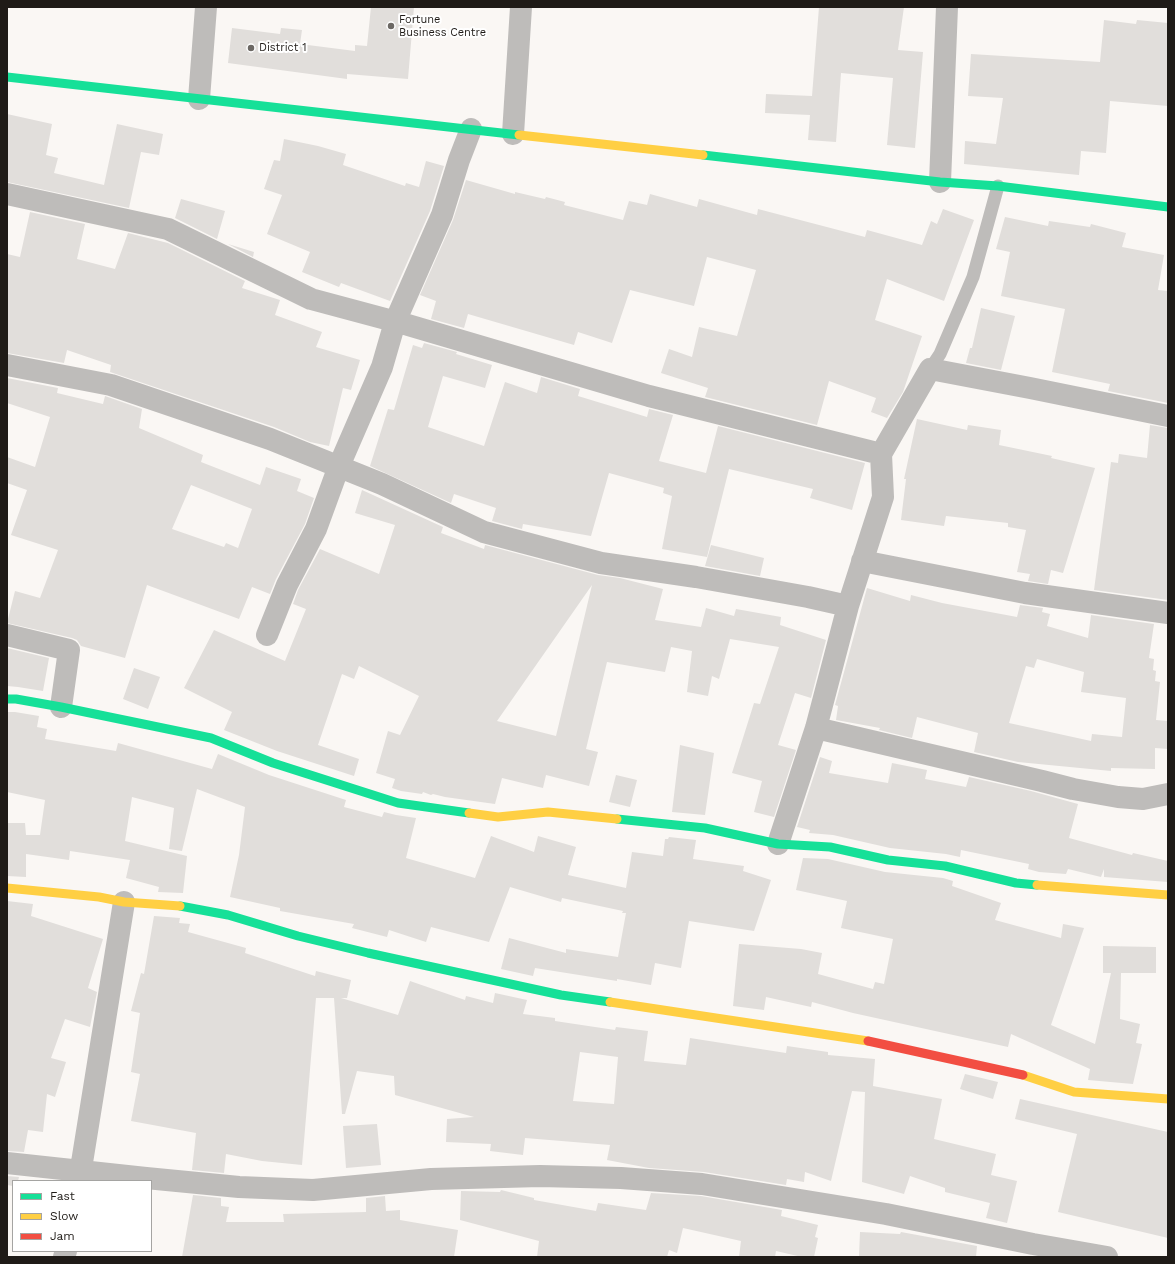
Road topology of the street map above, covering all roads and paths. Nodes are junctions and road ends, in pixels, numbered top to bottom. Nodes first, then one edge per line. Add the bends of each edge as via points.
1 (206, 7) edge
2 (521, 7) edge
3 (947, 7) edge
4 (7, 77) edge
5 (199, 99) junction
6 (472, 129) junction
7 (513, 134) junction
8 (940, 182) junction
9 (998, 186) junction
10 (7, 194) edge
11 (1168, 207) edge
12 (395, 322) junction
13 (7, 365) edge
14 (930, 369) junction
15 (1168, 416) edge
16 (881, 454) junction
17 (338, 466) junction
18 (862, 561) junction
19 (848, 606) junction
20 (1168, 613) edge
21 (7, 635) edge
22 (267, 635) dead end
23 (7, 699) edge
24 (61, 707) junction
25 (816, 728) junction
26 (1168, 794) edge
27 (778, 844) junction
28 (7, 888) edge
29 (1168, 895) edge
30 (124, 902) junction
31 (1168, 1099) edge
32 (7, 1163) edge
33 (80, 1176) edge
34 (138, 1180) edge
35 (152, 1181) edge
36 (1107, 1257) edge

1 - 5 street
2 - 7 street
3 - 8 street
4 - 5 street
5 - 6 street
6 - 7 street
6 - 12 street via 459,160 442,215
7 - 8 street
8 - 9 street
9 - 11 street
9 - 14 lane via 973,277 940,354
10 - 12 street via 168,229 311,299
12 - 16 street via 649,396
12 - 17 street via 382,367
13 - 17 street via 111,385 270,438
14 - 15 street
14 - 16 street
16 - 18 street via 883,497
17 - 19 street via 484,532 601,563 696,577
17 - 22 street via 316,529 287,585
18 - 19 street
18 - 20 street via 1025,593
19 - 25 street
21 - 24 street via 69,650
23 - 24 street
24 - 27 street via 211,738 273,764 398,804 498,817 548,812 705,828
25 - 26 street via 1073,790 1143,799
25 - 27 street
27 - 29 street via 830,847 888,860 945,866 1016,883
28 - 30 street
30 - 31 street via 187,906 368,953 561,995 882,1043 1025,1075 1074,1092
30 - 33 street
32 - 33 street
33 - 34 street
35 - 36 street via 313,1190 431,1179 540,1176 702,1184 886,1214

